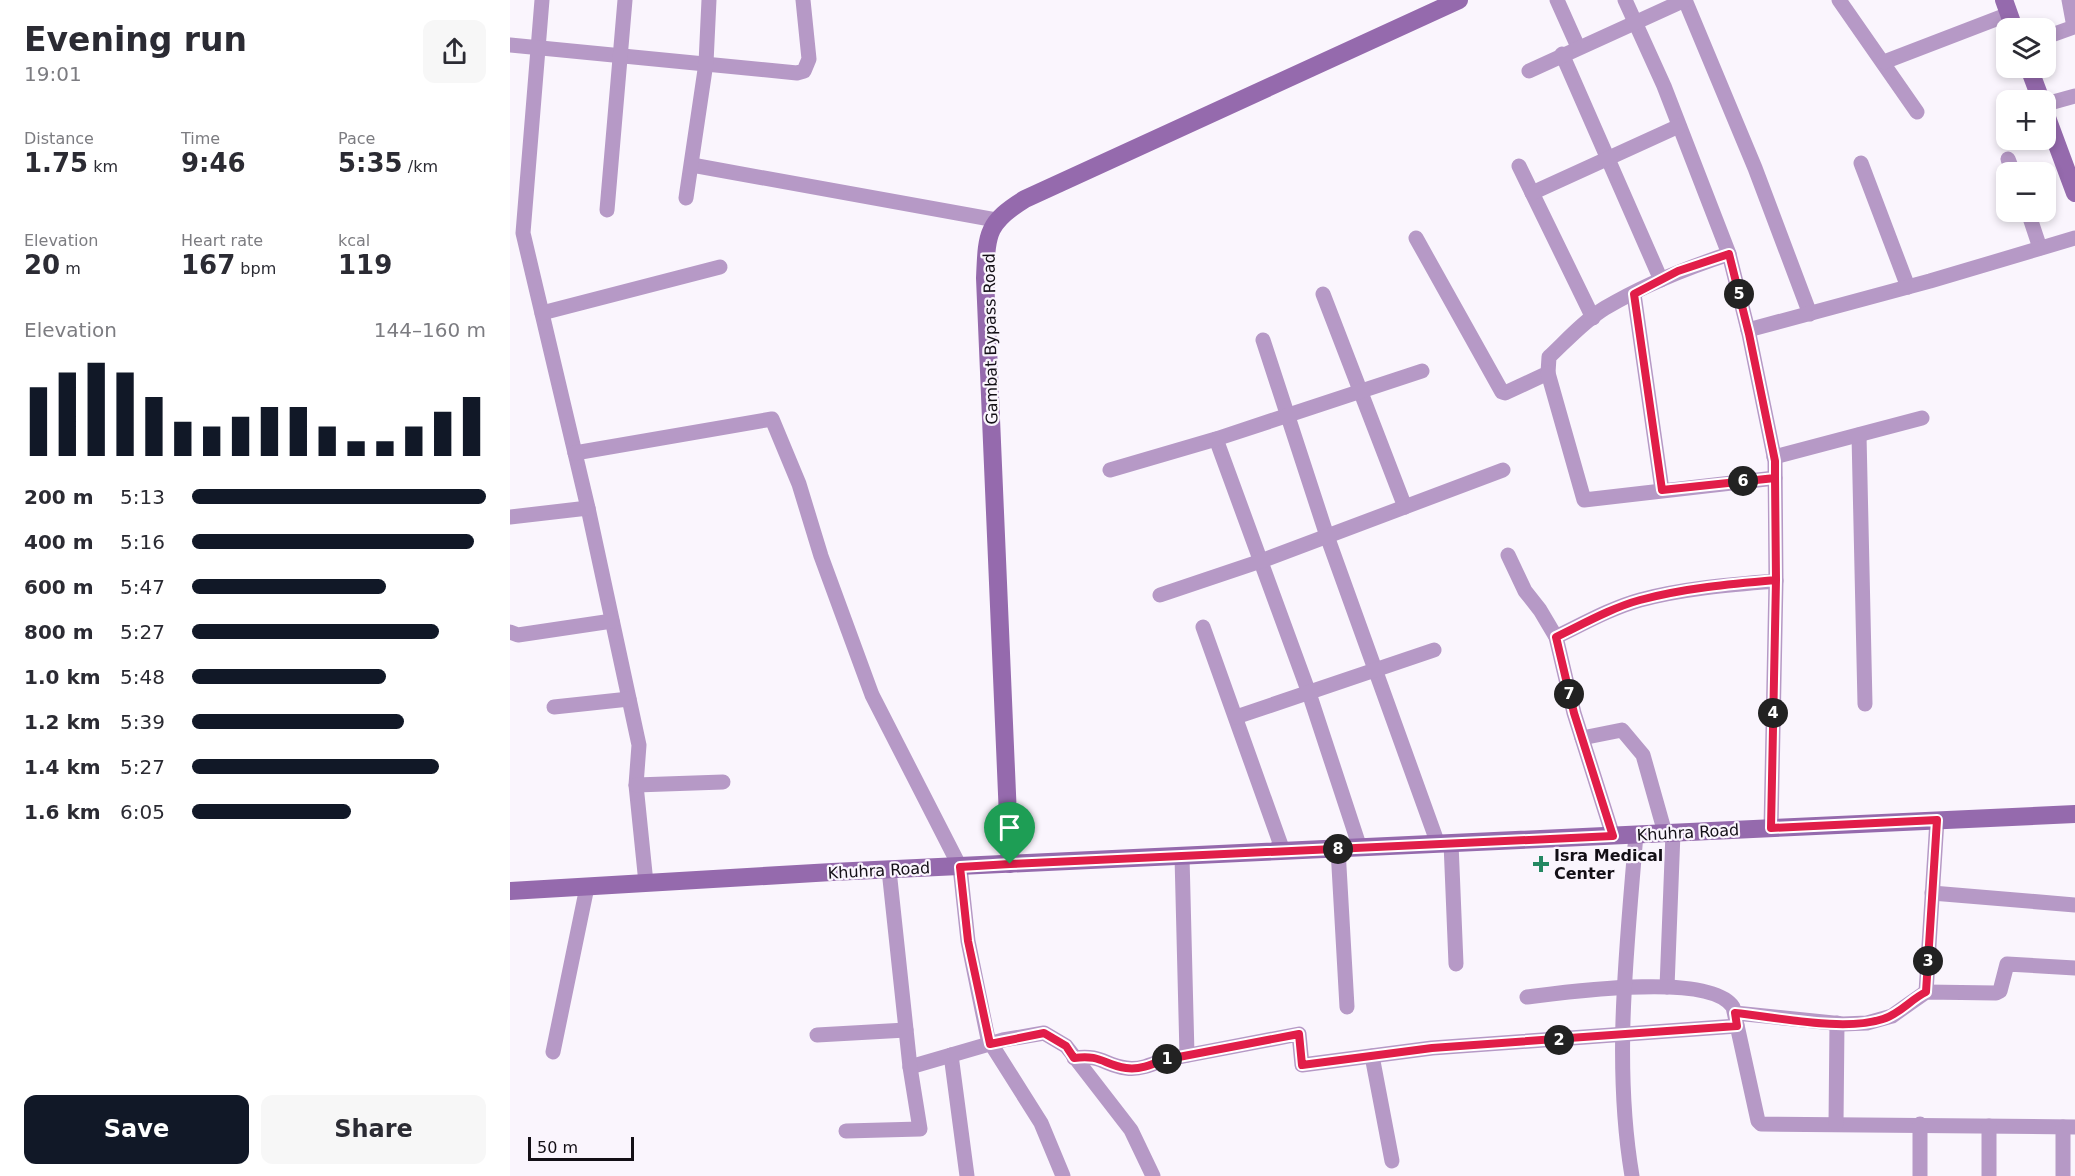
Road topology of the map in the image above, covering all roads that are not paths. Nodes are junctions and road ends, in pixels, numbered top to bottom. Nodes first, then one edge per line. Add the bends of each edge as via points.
1 (542, 0) edge
2 (625, 0) edge
3 (709, 0) edge
4 (803, 0) edge
5 (1459, 0) edge
6 (1557, 0) edge
7 (1625, 0) edge
8 (1685, 0) edge
9 (1839, 0) edge
10 (2069, 0) edge
11 (2009, 14) edge
12 (1634, 21) junction
13 (2056, 34) edge
14 (510, 45) edge
15 (537, 47) junction
16 (1578, 47) junction
17 (1562, 54) junction
18 (621, 55) junction
19 (1884, 62) junction
20 (706, 63) junction
21 (1529, 70) dead end
22 (2075, 96) edge
23 (2056, 101) edge
24 (1917, 112) dead end
25 (1679, 126) junction
26 (2056, 141) edge
27 (1606, 158) junction
28 (1861, 164) dead end
29 (692, 165) junction
30 (1519, 165) dead end
31 (2074, 190) edge
32 (1532, 193) junction
33 (686, 198) dead end
34 (607, 210) dead end
35 (996, 220) junction
36 (2031, 222) edge
37 (1416, 238) dead end
38 (2075, 238) edge
39 (2040, 248) junction
40 (1729, 254) junction
41 (720, 267) dead end
42 (1661, 280) junction
43 (1908, 287) junction
44 (1323, 294) dead end
45 (1634, 294) junction
46 (542, 313) junction
47 (1810, 314) junction
48 (1593, 318) junction
49 (1748, 330) junction
50 (1263, 340) dead end
51 (1422, 371) dead end
52 (1548, 373) junction
53 (1360, 392) junction
54 (1289, 415) junction
55 (1922, 418) dead end
56 (1859, 435) junction
57 (1216, 439) junction
58 (575, 453) junction
59 (1774, 457) junction
60 (1110, 470) dead end
61 (1503, 470) dead end
62 (1775, 478) junction
63 (1662, 490) junction
64 (1405, 507) junction
65 (588, 508) junction
66 (510, 517) edge
67 (1327, 536) junction
68 (1508, 555) dead end
69 (1261, 561) junction
70 (1776, 580) junction
71 (1160, 595) dead end
72 (612, 621) junction
73 (1203, 627) dead end
74 (510, 632) edge
75 (1556, 637) junction
76 (1434, 650) dead end
77 (1377, 670) junction
78 (1309, 693) junction
79 (629, 699) junction
80 (1865, 704) dead end
81 (554, 706) dead end
82 (1236, 717) junction
83 (1582, 738) junction
84 (723, 782) dead end
85 (636, 785) junction
86 (2075, 814) edge
87 (1937, 820) junction
88 (1771, 828) junction
89 (1669, 833) junction
90 (1636, 834) junction
91 (1613, 836) junction
92 (1445, 843) junction
93 (1360, 848) junction
94 (1338, 849) junction
95 (1283, 851) junction
96 (1182, 856) junction
97 (1010, 864) junction
98 (960, 867) junction
99 (889, 870) junction
100 (646, 883) junction
101 (586, 887) junction
102 (510, 891) edge
103 (1932, 893) junction
104 (2075, 905) edge
105 (1456, 964) dead end
106 (2075, 968) edge
107 (1667, 987) junction
108 (1623, 988) junction
109 (1926, 992) junction
110 (1527, 997) dead end
111 (1347, 1007) dead end
112 (1736, 1019) junction
113 (1837, 1023) junction
114 (906, 1030) junction
115 (1621, 1034) junction
116 (816, 1035) dead end
117 (990, 1044) junction
118 (553, 1052) dead end
119 (951, 1055) junction
120 (1186, 1055) junction
121 (1372, 1056) junction
122 (1074, 1058) junction
123 (910, 1067) junction
124 (1836, 1124) junction
125 (1920, 1124) junction
126 (1989, 1126) junction
127 (2069, 1127) edge
128 (846, 1131) dead end
129 (1392, 1161) dead end
130 (967, 1176) edge
131 (1063, 1176) edge
132 (1153, 1176) edge
133 (1632, 1176) edge
134 (1920, 1176) edge
135 (1989, 1176) edge
136 (2063, 1176) edge

1 - 15 street
2 - 18 street
3 - 20 street
4 - 20 street via 809,59 804,71
5 - 35 main road via 1025,199
6 - 16 street
7 - 12 street
8 - 12 street
8 - 47 street
9 - 19 street
10 - 13 street via 2074,27
11 - 19 street
12 - 16 street
12 - 25 street
14 - 15 street
15 - 18 street
15 - 46 street via 523,233
16 - 17 street
17 - 21 street
17 - 27 street
18 - 20 street
18 - 34 street
19 - 24 street
20 - 29 street
22 - 23 street
25 - 27 street
25 - 40 street
26 - 31 main road
27 - 32 street
27 - 42 street
28 - 43 street
29 - 33 street
29 - 35 street
30 - 32 street
32 - 48 street
35 - 97 main road, Gambat Bypass Road via 987,243 986,278
36 - 39 street
37 - 52 street via 1502,392
38 - 39 street
39 - 43 street
40 - 42 street
40 - 49 street
41 - 46 street
42 - 45 street
43 - 47 street
44 - 53 street
45 - 48 street
45 - 63 street
46 - 58 street
47 - 49 street
48 - 52 street via 1549,357
49 - 59 street
50 - 54 street
51 - 53 street
52 - 63 street via 1584,500
53 - 54 street
53 - 64 street
54 - 57 street
54 - 67 street
55 - 56 street
56 - 59 street
56 - 80 street
57 - 60 street
57 - 69 street
58 - 65 street
58 - 98 street via 772,419 799,484 872,695
59 - 62 street
61 - 64 street
62 - 63 street
62 - 70 street
64 - 67 street
65 - 66 street
65 - 72 street
67 - 69 street
67 - 77 street
68 - 75 street via 1525,591
69 - 71 street
69 - 78 street
70 - 75 street via 1687,590 1640,600
70 - 88 street
72 - 74 street via 518,635
72 - 79 street
73 - 82 street
75 - 83 street
76 - 77 street
77 - 78 street
77 - 92 street
78 - 82 street
78 - 93 street
79 - 81 street
79 - 85 street via 639,745
82 - 95 street
83 - 89 street via 1622,730 1638,747 1649,768
83 - 91 street
84 - 85 street
85 - 100 street
86 - 87 main road, Khuhra Road
87 - 88 main road, Khuhra Road
87 - 103 street
88 - 89 main road, Khuhra Road
89 - 90 main road, Khuhra Road
89 - 107 street
90 - 91 main road, Khuhra Road
90 - 108 street
91 - 92 main road, Khuhra Road
92 - 93 main road, Khuhra Road
92 - 105 street
93 - 94 main road, Khuhra Road
94 - 95 main road, Khuhra Road
94 - 111 street
95 - 96 main road, Khuhra Road
96 - 97 main road, Khuhra Road
96 - 120 street
97 - 98 main road, Khuhra Road
98 - 99 main road, Khuhra Road
98 - 117 street via 968,941
99 - 100 main road, Khuhra Road
99 - 114 street
100 - 101 main road, Khuhra Road
101 - 102 main road, Khuhra Road
101 - 118 street
103 - 104 street
103 - 109 street
106 - 109 street via 2007,964 2000,991 1996,993
107 - 108 street
107 - 112 street via 1720,996 1729,1001
108 - 110 street
108 - 115 street
109 - 113 street via 1884,1019
112 - 113 street
112 - 115 street
112 - 124 street via 1758,1121
113 - 124 street
114 - 116 street
114 - 123 street
115 - 121 street
115 - 133 street via 1625,1134
117 - 119 street
117 - 122 street via 1044,1033 1066,1046
117 - 131 street via 1041,1123
119 - 123 street
119 - 130 street
120 - 121 street via 1299,1034 1302,1065
120 - 122 street via 1142,1068 1124,1068 1097,1056
121 - 129 street
122 - 132 street via 1131,1130
123 - 128 street via 920,1129
124 - 125 street
125 - 126 street
125 - 134 street
126 - 127 street
126 - 135 street
127 - 136 street

